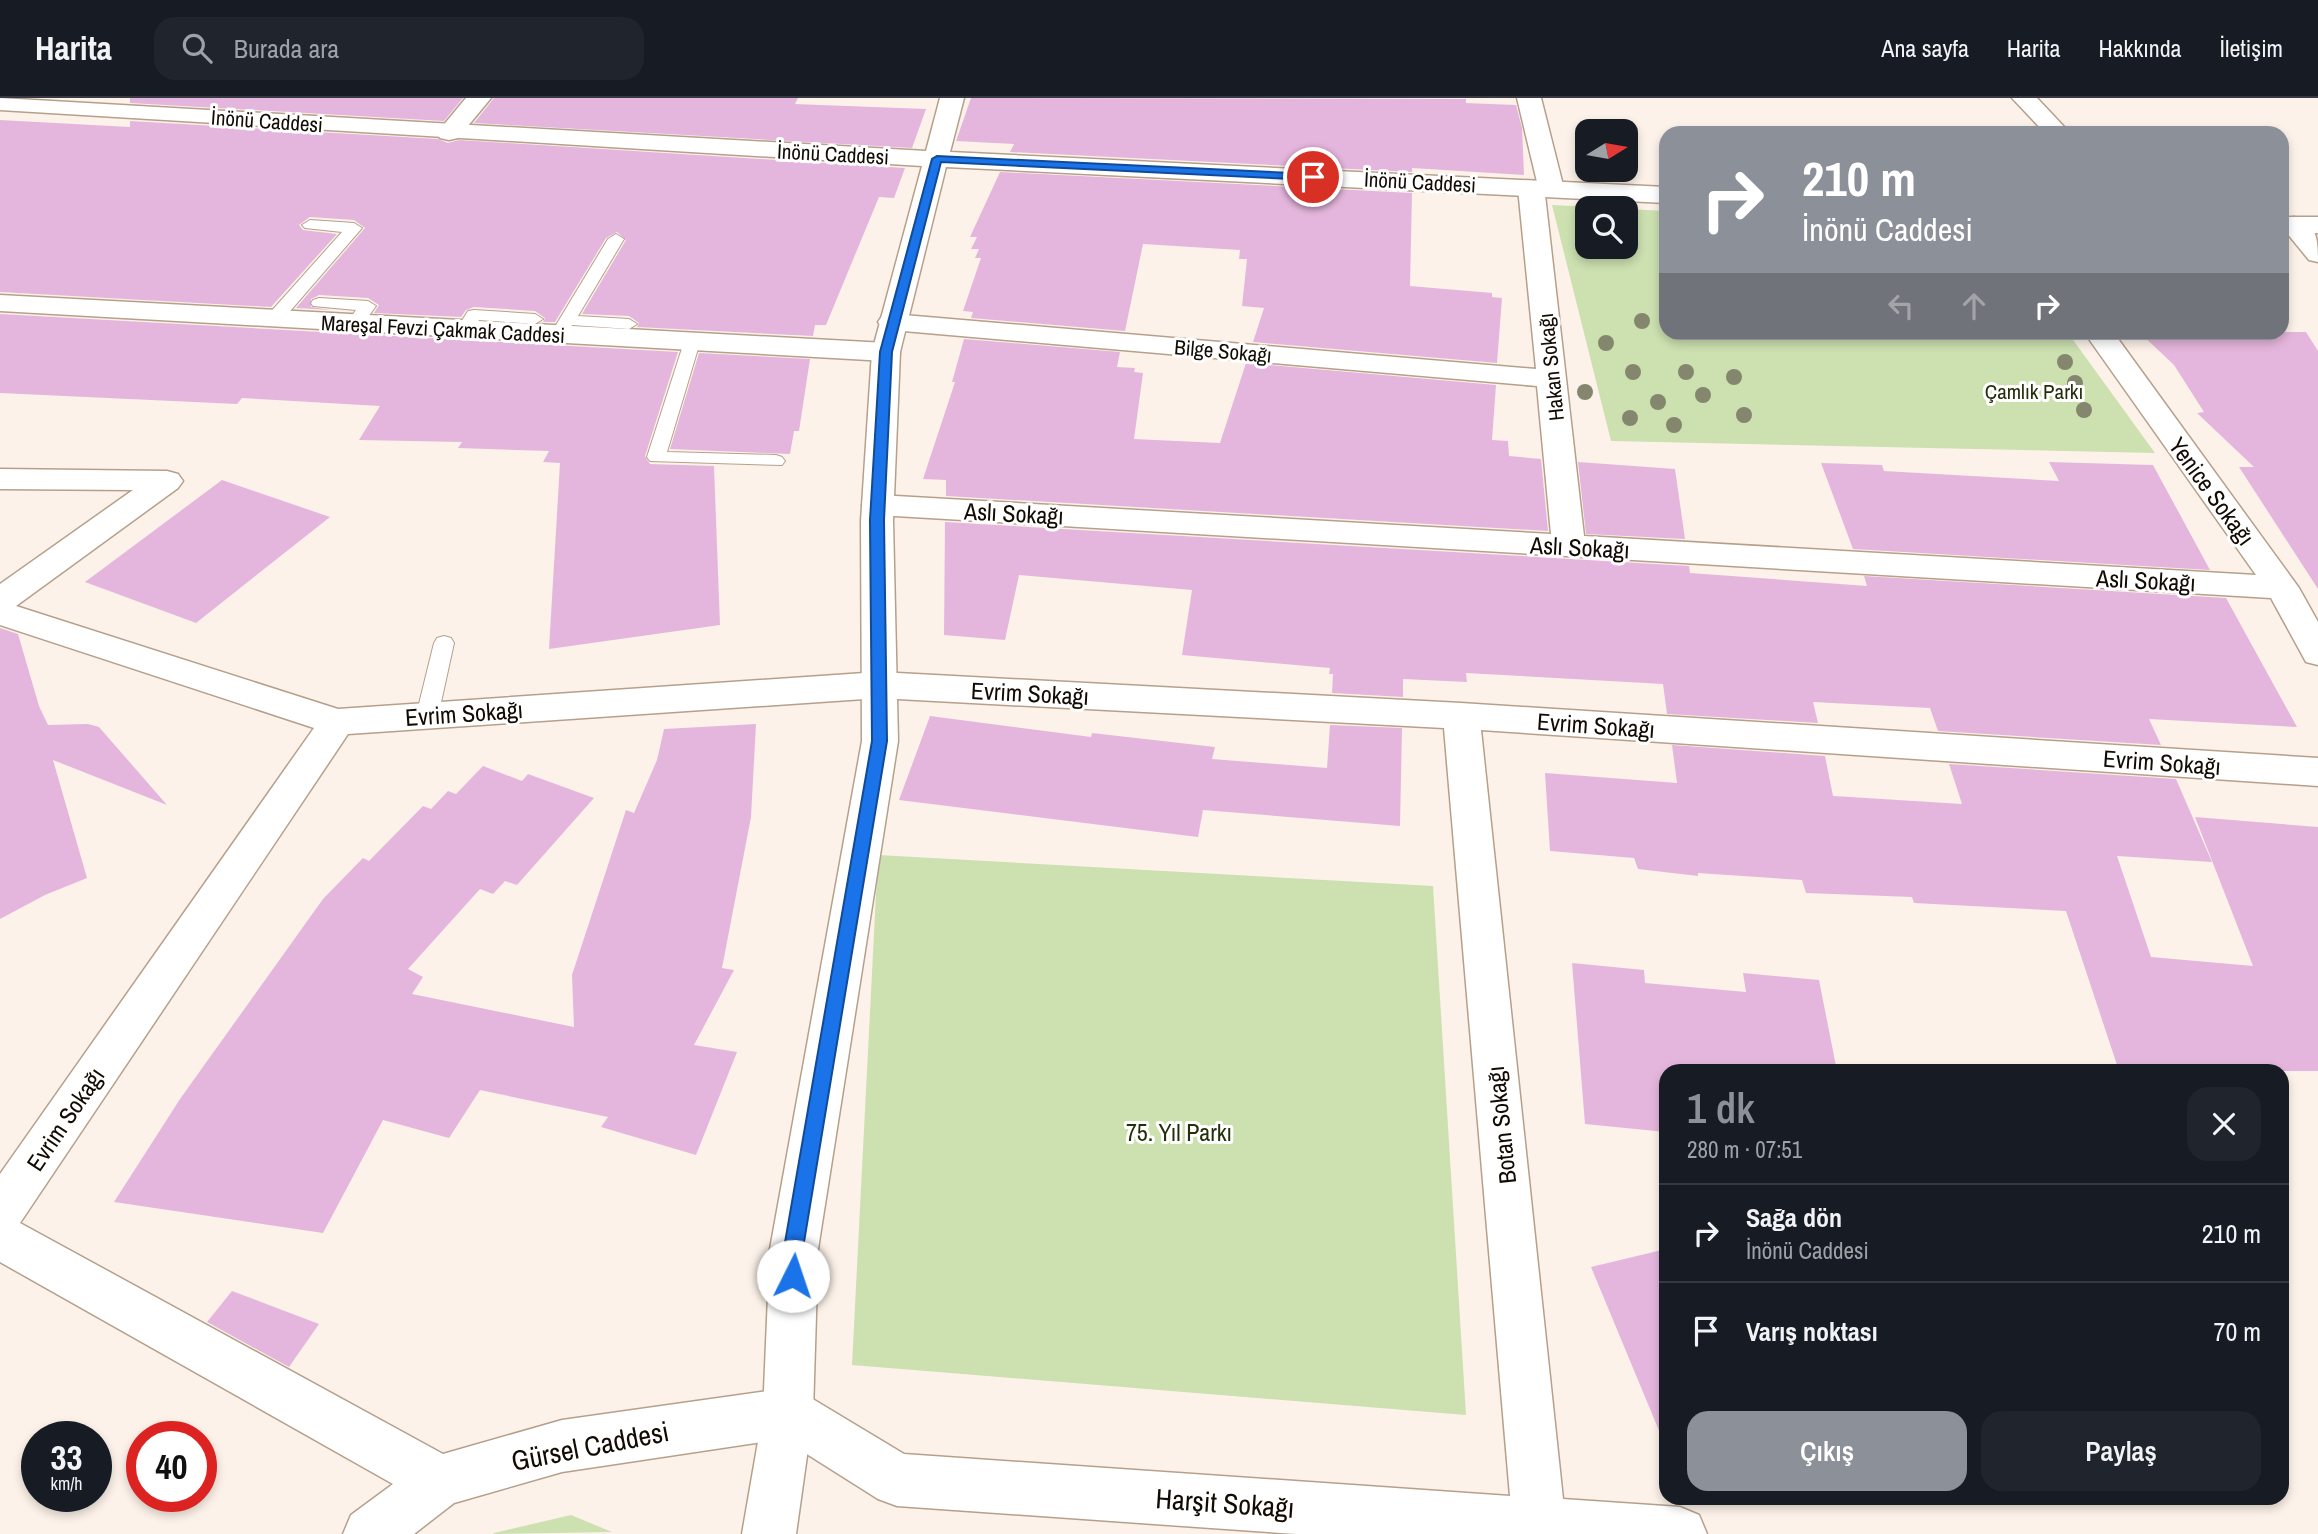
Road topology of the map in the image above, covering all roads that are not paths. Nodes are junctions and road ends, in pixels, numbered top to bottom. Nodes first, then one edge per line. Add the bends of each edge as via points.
1 (479, 98) edge
2 (952, 98) edge
3 (1515, 98) edge
4 (1529, 98) edge
5 (2024, 98) edge
6 (0, 103) edge
7 (2051, 126) edge
8 (449, 134) junction
9 (937, 159) junction
10 (1541, 189) junction
11 (1659, 195) edge
12 (2298, 225) edge
13 (310, 226) dead end
14 (616, 239) dead end
15 (2318, 254) edge
16 (0, 303) edge
17 (319, 303) dead end
18 (273, 320) junction
19 (892, 322) junction
20 (354, 324) junction
21 (553, 324) junction
22 (629, 324) dead end
23 (2104, 340) edge
24 (692, 342) junction
25 (886, 352) junction
26 (1553, 379) junction
27 (776, 461) dead end
28 (0, 479) edge
29 (878, 505) junction
30 (1569, 547) junction
31 (2282, 588) junction
32 (0, 601) edge
33 (0, 612) edge
34 (444, 643) dead end
35 (2318, 653) edge
36 (879, 685) junction
37 (428, 716) junction
38 (1461, 716) junction
39 (337, 722) junction
40 (2318, 772) edge
41 (0, 1213) edge
42 (0, 1237) edge
43 (788, 1413) junction
44 (440, 1480) junction
45 (1540, 1529) edge
46 (370, 1534) edge
47 (769, 1534) edge
48 (1680, 1534) edge

1 - 8 street
2 - 9 street
3 - 4 street
4 - 10 street, Hakan Sokağı
5 - 7 street
6 - 8 street, İnönü Caddesi
8 - 9 street, İnönü Caddesi
9 - 10 street, İnönü Caddesi
9 - 19 street
10 - 11 street, İnönü Caddesi
10 - 26 street, Hakan Sokağı
12 - 15 street
13 - 18 lane via 354,228
14 - 21 lane
16 - 18 street, Mareşal Fevzi Çakmak Caddesi
17 - 20 lane via 368,306
18 - 20 street, Mareşal Fevzi Çakmak Caddesi
19 - 25 street
19 - 26 street, Bilge Sokağı
20 - 21 street, Mareşal Fevzi Çakmak Caddesi via 464,330
21 - 22 lane
21 - 24 street, Mareşal Fevzi Çakmak Caddesi
23 - 31 street, Yenice Sokağı
24 - 25 street, Mareşal Fevzi Çakmak Caddesi
24 - 27 lane via 656,457
25 - 29 street
26 - 30 street, Hakan Sokağı
28 - 32 street via 167,481
29 - 30 street, Aslı Sokağı
29 - 36 street
30 - 31 street, Aslı Sokağı
31 - 35 street, Yenice Sokağı
33 - 39 street
34 - 37 lane
36 - 37 street, Evrim Sokağı
36 - 38 street, Evrim Sokağı
36 - 43 street via 880,741 794,1248
37 - 39 street, Evrim Sokağı
38 - 40 street, Evrim Sokağı
38 - 45 street, Botan Sokağı
39 - 41 street, Evrim Sokağı
42 - 44 street
43 - 44 street, Gürsel Caddesi via 562,1446
43 - 45 street, Harşit Sokağı via 897,1480
43 - 47 street
44 - 46 street, Gürsel Caddesi
45 - 48 street, Harşit Sokağı

